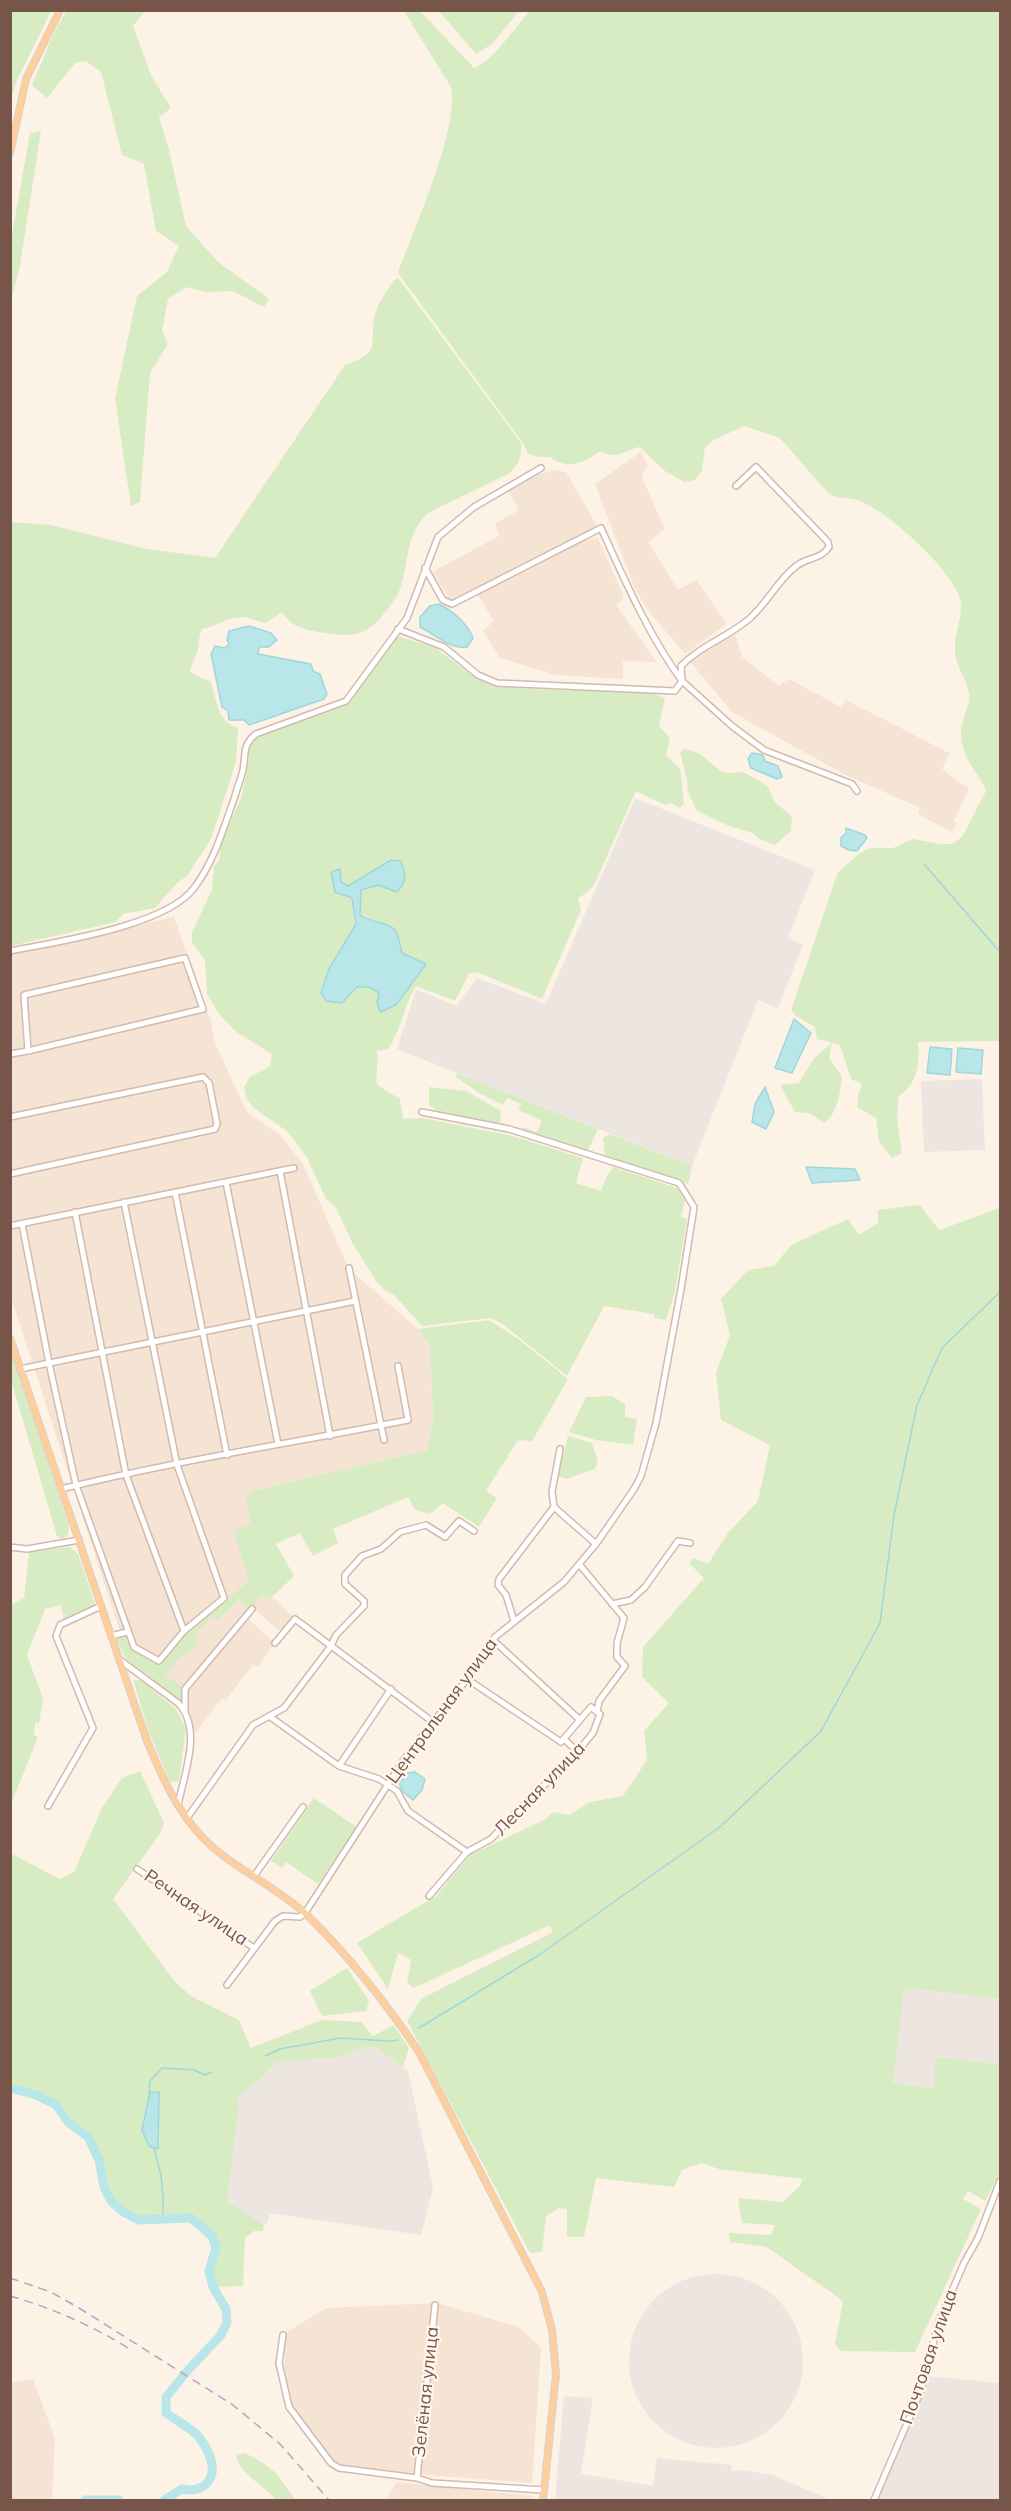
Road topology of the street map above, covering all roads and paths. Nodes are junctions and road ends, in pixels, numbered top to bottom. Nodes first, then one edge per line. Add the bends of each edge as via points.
1 (60, 10) edge
2 (10, 153) edge
3 (541, 468) dead end
4 (736, 486) dead end
5 (425, 568) junction
6 (398, 629) junction
7 (682, 681) junction
8 (857, 791) dead end
9 (10, 951) edge
10 (28, 1051) junction
11 (10, 1054) edge
12 (422, 1112) dead end
13 (10, 1117) edge
14 (294, 1168) dead end
15 (280, 1171) junction
16 (10, 1174) edge
17 (226, 1182) junction
18 (175, 1192) junction
19 (124, 1202) junction
20 (75, 1212) junction
21 (22, 1224) junction
22 (10, 1226) edge
23 (348, 1269) dead end
24 (355, 1301) junction
25 (305, 1311) junction
26 (255, 1321) junction
27 (203, 1332) junction
28 (10, 1338) edge
29 (153, 1342) junction
30 (104, 1352) junction
31 (49, 1363) junction
32 (398, 1366) dead end
33 (20, 1369) junction
34 (381, 1425) junction
35 (330, 1436) junction
36 (384, 1440) dead end
37 (278, 1444) junction
38 (560, 1449) dead end
39 (227, 1455) junction
40 (177, 1465) junction
41 (126, 1475) junction
42 (76, 1485) junction
43 (61, 1489) junction
44 (554, 1507) junction
45 (474, 1531) dead end
46 (79, 1540) junction
47 (690, 1543) dead end
48 (596, 1544) junction
49 (10, 1547) edge
50 (579, 1564) junction
51 (612, 1604) junction
52 (100, 1606) junction
53 (252, 1609) dead end
54 (514, 1621) junction
55 (183, 1631) junction
56 (127, 1632) junction
57 (111, 1636) junction
58 (493, 1640) junction
59 (275, 1643) dead end
60 (330, 1646) junction
61 (120, 1660) junction
62 (467, 1679) junction
63 (391, 1689) junction
64 (185, 1710) junction
65 (597, 1712) junction
66 (269, 1716) junction
67 (580, 1720) junction
68 (433, 1722) junction
69 (564, 1739) junction
70 (578, 1752) junction
71 (339, 1766) junction
72 (388, 1785) junction
73 (178, 1804) junction
74 (48, 1806) dead end
75 (303, 1807) dead end
76 (187, 1818) junction
77 (467, 1852) junction
78 (137, 1869) dead end
79 (254, 1876) junction
80 (429, 1896) dead end
81 (305, 1913) junction
82 (254, 1948) junction
83 (227, 1985) dead end
84 (1000, 2181) edge
85 (435, 2305) dead end
86 (283, 2335) dead end
87 (417, 2478) junction
88 (544, 2490) junction
89 (543, 2500) edge
90 (874, 2500) edge

1 - 2 main road via 26,79
3 - 5 street via 474,507 438,537
4 - 7 street via 756,467 829,547 820,557 795,567 750,618 690,657 681,666
5 - 6 street via 407,618
5 - 7 street via 443,600 452,604 601,528 630,592 665,658
6 - 7 street via 444,647 478,675 497,683 675,691
6 - 9 street via 346,701 249,739 219,839 193,889 168,908 145,918
7 - 8 street via 764,750 852,784
10 - 10 street via 203,1009 185,958 24,995
10 - 11 street
12 - 48 street, Центральная улица via 509,1129 679,1183 694,1207 656,1423 641,1476
13 - 16 street via 202,1077 208,1083 217,1124 215,1129
14 - 15 street
15 - 17 street
15 - 25 street
17 - 18 street
17 - 26 street
18 - 19 street
18 - 27 street
19 - 20 street
19 - 29 street
20 - 21 street
20 - 30 street
21 - 22 street
21 - 31 street
23 - 24 street
24 - 25 street
24 - 34 street
25 - 26 street
25 - 35 street
26 - 27 street
26 - 37 street
27 - 29 street
27 - 39 street
28 - 33 main road
29 - 30 street
29 - 40 street
30 - 31 street
30 - 41 street
31 - 33 street
31 - 42 street
32 - 34 street via 408,1419
33 - 43 main road
34 - 35 street
34 - 36 street
35 - 37 street
37 - 39 street
38 - 44 street via 552,1492
39 - 40 street
40 - 41 street
40 - 55 street via 224,1598
41 - 42 street
41 - 55 street
42 - 43 street
42 - 56 street
43 - 46 main road
44 - 48 street
44 - 54 street via 499,1579
45 - 60 street via 459,1521 445,1538 426,1525 400,1532 381,1549 362,1556 345,1575 345,1584 364,1601 364,1606
46 - 49 street via 27,1549
46 - 52 main road
47 - 51 street via 678,1541 645,1587 631,1600
48 - 50 street, Центральная улица
50 - 51 street
50 - 54 street, Центральная улица via 564,1582
51 - 65 street, Лесная улица via 624,1618 617,1658 625,1666 599,1701
52 - 57 main road
52 - 74 street via 60,1625 56,1636 93,1728
53 - 64 street via 185,1689
54 - 58 street, Центральная улица
55 - 56 street via 159,1661 134,1647
56 - 57 street
57 - 61 main road
58 - 62 street, Центральная улица
58 - 67 street
59 - 60 street via 295,1619
60 - 63 street
60 - 66 street via 284,1708
61 - 64 street
61 - 73 main road via 147,1741
62 - 68 street, Центральная улица
62 - 69 street via 561,1742
63 - 68 street
63 - 71 street
64 - 73 street via 190,1739
65 - 67 street via 591,1707
65 - 70 street, Лесная улица via 600,1714 593,1733
66 - 71 street
66 - 76 street via 253,1725
67 - 69 street
68 - 72 street, Центральная улица
69 - 70 street
70 - 77 street, Лесная улица via 491,1839
71 - 72 street
72 - 77 street via 397,1791 408,1811
72 - 81 street, Центральная улица
73 - 76 main road
75 - 79 street
76 - 79 main road via 205,1840
77 - 80 street, Лесная улица
78 - 82 street, Речная улица
79 - 81 main road
81 - 82 street via 275,1921
81 - 88 main road via 344,1954 419,2052 542,2292 552,2330 556,2374
82 - 83 street
84 - 90 street, Почтовая улица via 939,2321 920,2393
85 - 87 street, Зелёная улица
86 - 87 street via 279,2363 289,2408 331,2463 339,2469
87 - 88 street via 432,2483
88 - 89 main road

